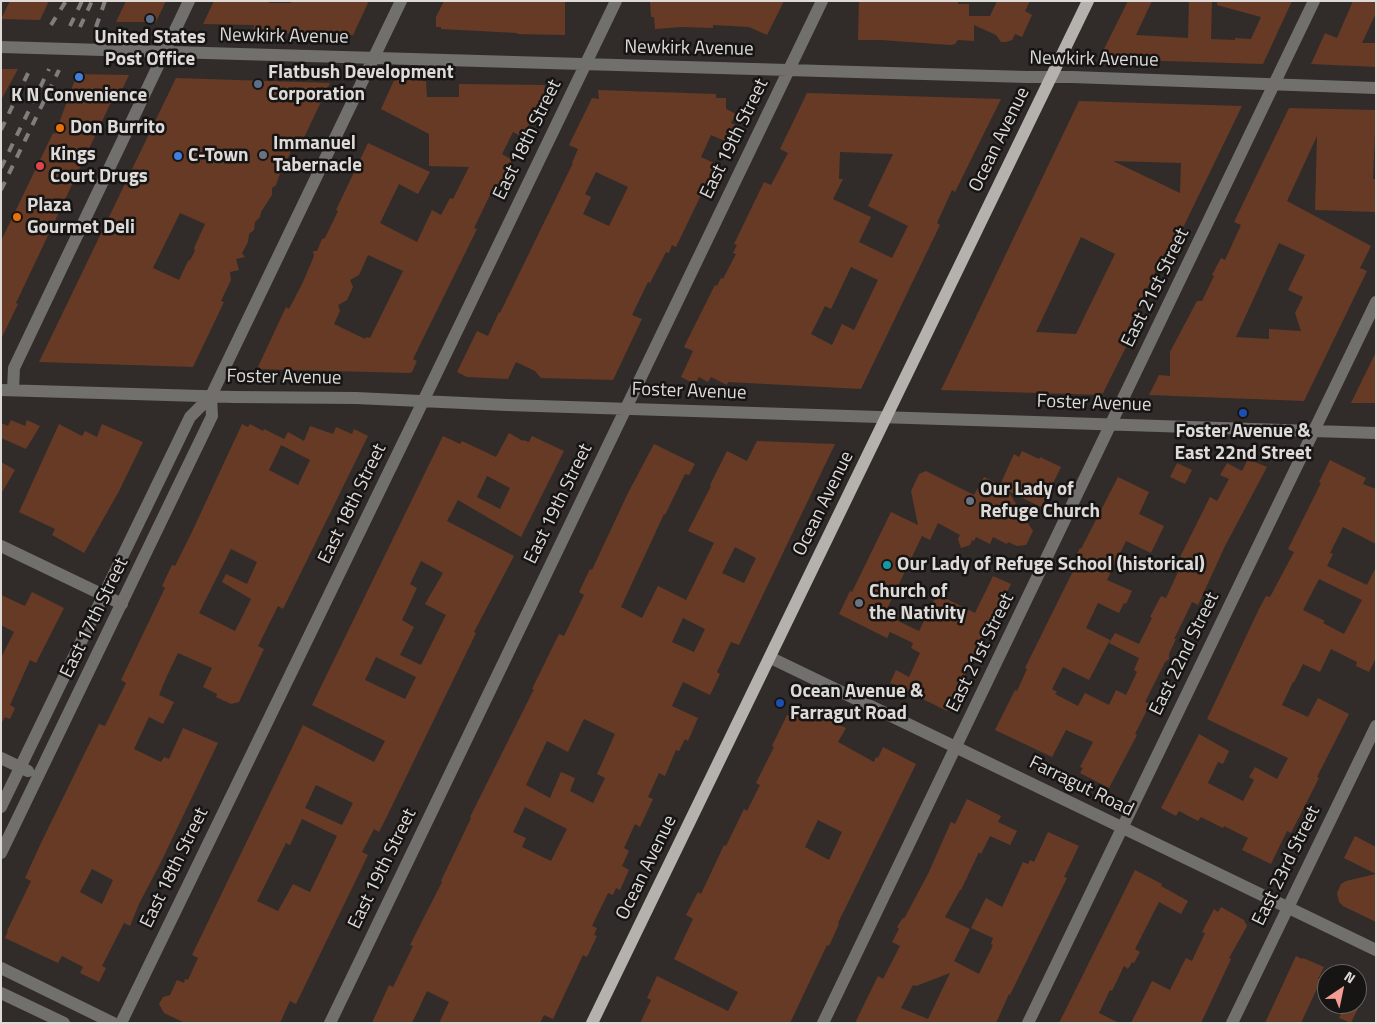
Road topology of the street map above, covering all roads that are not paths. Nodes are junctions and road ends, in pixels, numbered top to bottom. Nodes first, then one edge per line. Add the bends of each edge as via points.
1 (189, 1) edge
2 (401, 1) edge
3 (616, 1) edge
4 (822, 1) edge
5 (1088, 1) edge
6 (1314, 1) edge
7 (1, 47) edge
8 (165, 52) junction
9 (374, 58) junction
10 (586, 65) junction
11 (789, 70) junction
12 (1051, 77) junction
13 (1275, 85) junction
14 (1376, 88) edge
15 (1376, 302) edge
16 (7, 390) edge
17 (211, 396) junction
18 (424, 401) junction
19 (626, 409) junction
20 (887, 417) junction
21 (1112, 424) junction
22 (1313, 430) junction
23 (1376, 432) edge
24 (1, 546) edge
25 (104, 595) junction
26 (122, 604) junction
27 (771, 658) junction
28 (1376, 726) edge
29 (956, 747) junction
30 (1, 758) edge
31 (20, 768) junction
32 (38, 776) junction
33 (1, 807) edge
34 (1122, 828) junction
35 (1, 853) edge
36 (1288, 908) junction
37 (1376, 950) edge
38 (1, 968) edge
39 (1, 992) edge
40 (64, 1023) edge
41 (114, 1023) edge
42 (121, 1023) edge
43 (330, 1023) edge
44 (592, 1023) edge
45 (823, 1023) edge
46 (1028, 1023) edge
47 (1232, 1023) edge

1 - 8 street
2 - 9 street, East 17th Street
3 - 10 street, East 18th Street
4 - 11 street, East 19th Street
5 - 12 main road, Ocean Avenue
6 - 13 street, East 21st Street
7 - 8 street, Newkirk Avenue
8 - 9 street, Newkirk Avenue
8 - 16 street via 14,368
9 - 10 street, Newkirk Avenue
9 - 17 street, East 17th Street
10 - 11 street, Newkirk Avenue
10 - 18 street, East 18th Street
11 - 12 street, Newkirk Avenue
11 - 19 street, East 19th Street
12 - 13 street, Newkirk Avenue
12 - 20 main road, Ocean Avenue
13 - 14 street, Newkirk Avenue
13 - 21 street, East 21st Street
15 - 22 street, East 22nd Street
16 - 17 street, Foster Avenue
17 - 18 street, Foster Avenue
17 - 25 street, East 17th Street via 190,417
17 - 26 street, East 17th Street via 212,416
18 - 19 street, Foster Avenue
18 - 42 street, East 18th Street
19 - 20 street, Foster Avenue
19 - 43 street, East 19th Street
20 - 21 street, Foster Avenue
20 - 27 main road, Ocean Avenue
21 - 22 street, Foster Avenue
21 - 29 street, East 21st Street
22 - 23 street, Foster Avenue
22 - 34 street, East 22nd Street
24 - 25 street
25 - 26 street
25 - 31 street, East 17th Street
26 - 32 street, East 17th Street
27 - 29 street, Farragut Road
27 - 44 main road, Ocean Avenue
28 - 36 street, East 23rd Street
29 - 34 street, Farragut Road
29 - 45 street, East 21st Street
30 - 31 street
31 - 32 street
31 - 33 street, East 17th Street
32 - 35 street, East 17th Street
34 - 36 street, Farragut Road
34 - 46 street, East 22nd Street
36 - 37 street, Farragut Road
36 - 47 street, East 23rd Street
38 - 41 street
39 - 40 street

